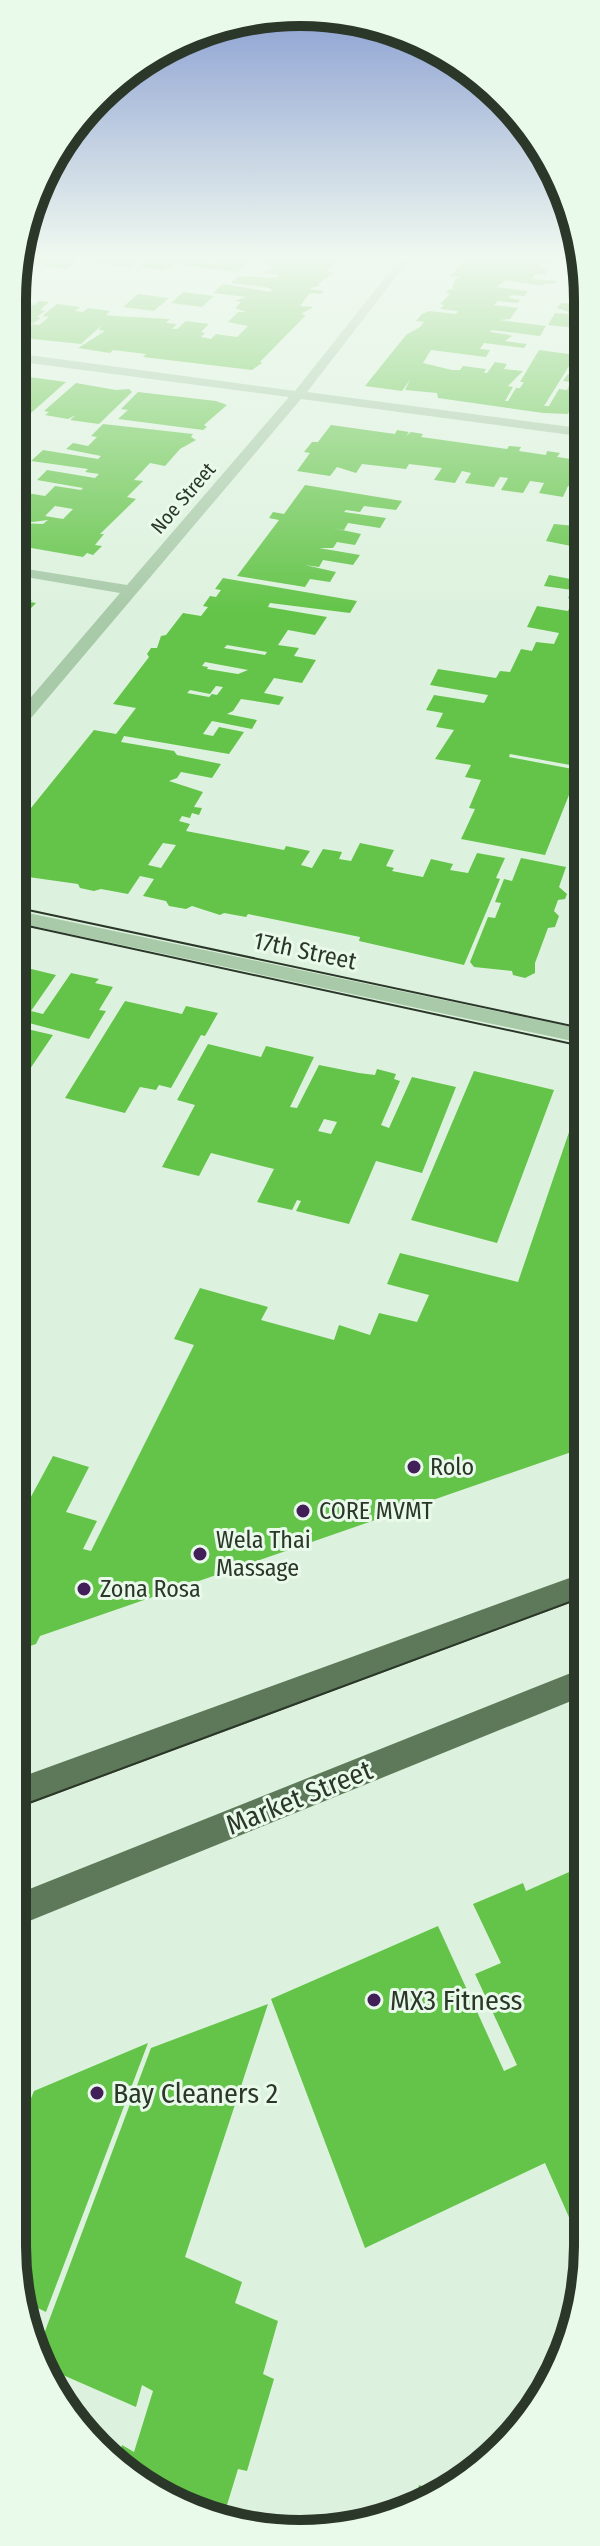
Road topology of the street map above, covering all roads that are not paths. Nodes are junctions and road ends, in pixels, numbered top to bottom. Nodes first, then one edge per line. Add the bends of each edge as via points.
1 (140, 374) edge
2 (315, 374) edge
3 (298, 395) junction
4 (574, 431) edge
5 (26, 573) edge
6 (128, 590) junction
7 (26, 713) edge
8 (26, 919) edge
9 (574, 1034) edge
10 (574, 1588) edge
11 (574, 1686) edge
12 (26, 1789) edge
13 (26, 1906) edge

1 - 3 street
2 - 3 street, Noe Street
3 - 4 street
3 - 6 street, Noe Street
5 - 6 street
6 - 7 street, Noe Street
8 - 9 street, 17th Street
10 - 12 main road
11 - 13 main road, Market Street

